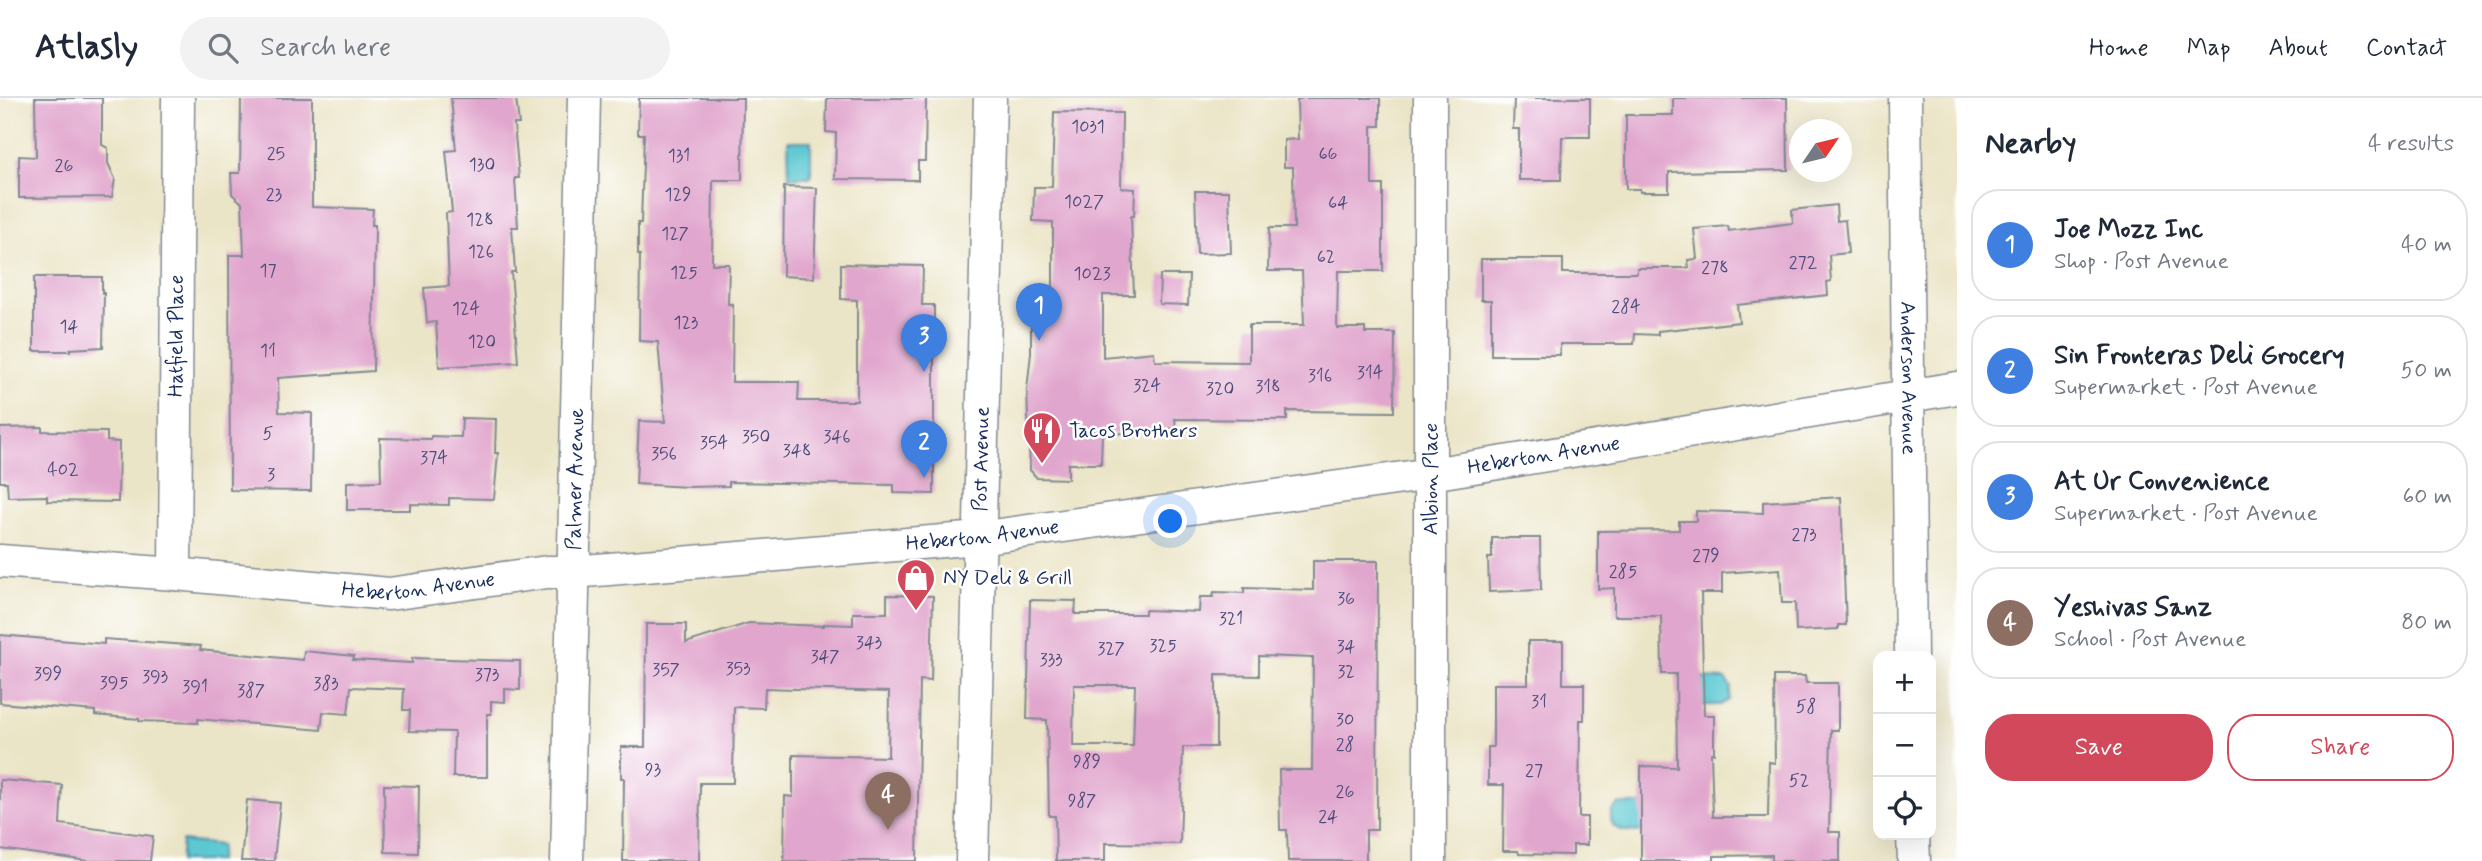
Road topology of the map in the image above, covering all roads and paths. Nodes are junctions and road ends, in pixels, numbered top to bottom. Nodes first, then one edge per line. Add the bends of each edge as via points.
1 (178, 98) edge
2 (584, 98) edge
3 (990, 98) edge
4 (1430, 98) edge
5 (1905, 98) edge
6 (1957, 388) edge
7 (1909, 395) junction
8 (1431, 474) junction
9 (979, 538) junction
10 (0, 561) edge
11 (573, 572) junction
12 (175, 574) junction
13 (1912, 651) edge
14 (1913, 840) edge
15 (568, 861) edge
16 (972, 861) edge
17 (1430, 861) edge
18 (1914, 861) edge

1 - 12 street, Hatfield Place
2 - 11 street, Palmer Avenue
3 - 9 street, Post Avenue
4 - 8 street, Albion Place
5 - 7 street, Anderson Avenue
6 - 7 street, Heberton Avenue
7 - 8 street, Heberton Avenue
7 - 13 street, Anderson Avenue
8 - 9 street, Heberton Avenue
8 - 17 street, Albion Place
9 - 11 street, Heberton Avenue
9 - 16 street, Post Avenue
10 - 12 street, Heberton Avenue
11 - 12 street, Heberton Avenue via 389,594
11 - 15 street, Palmer Avenue
14 - 18 street

